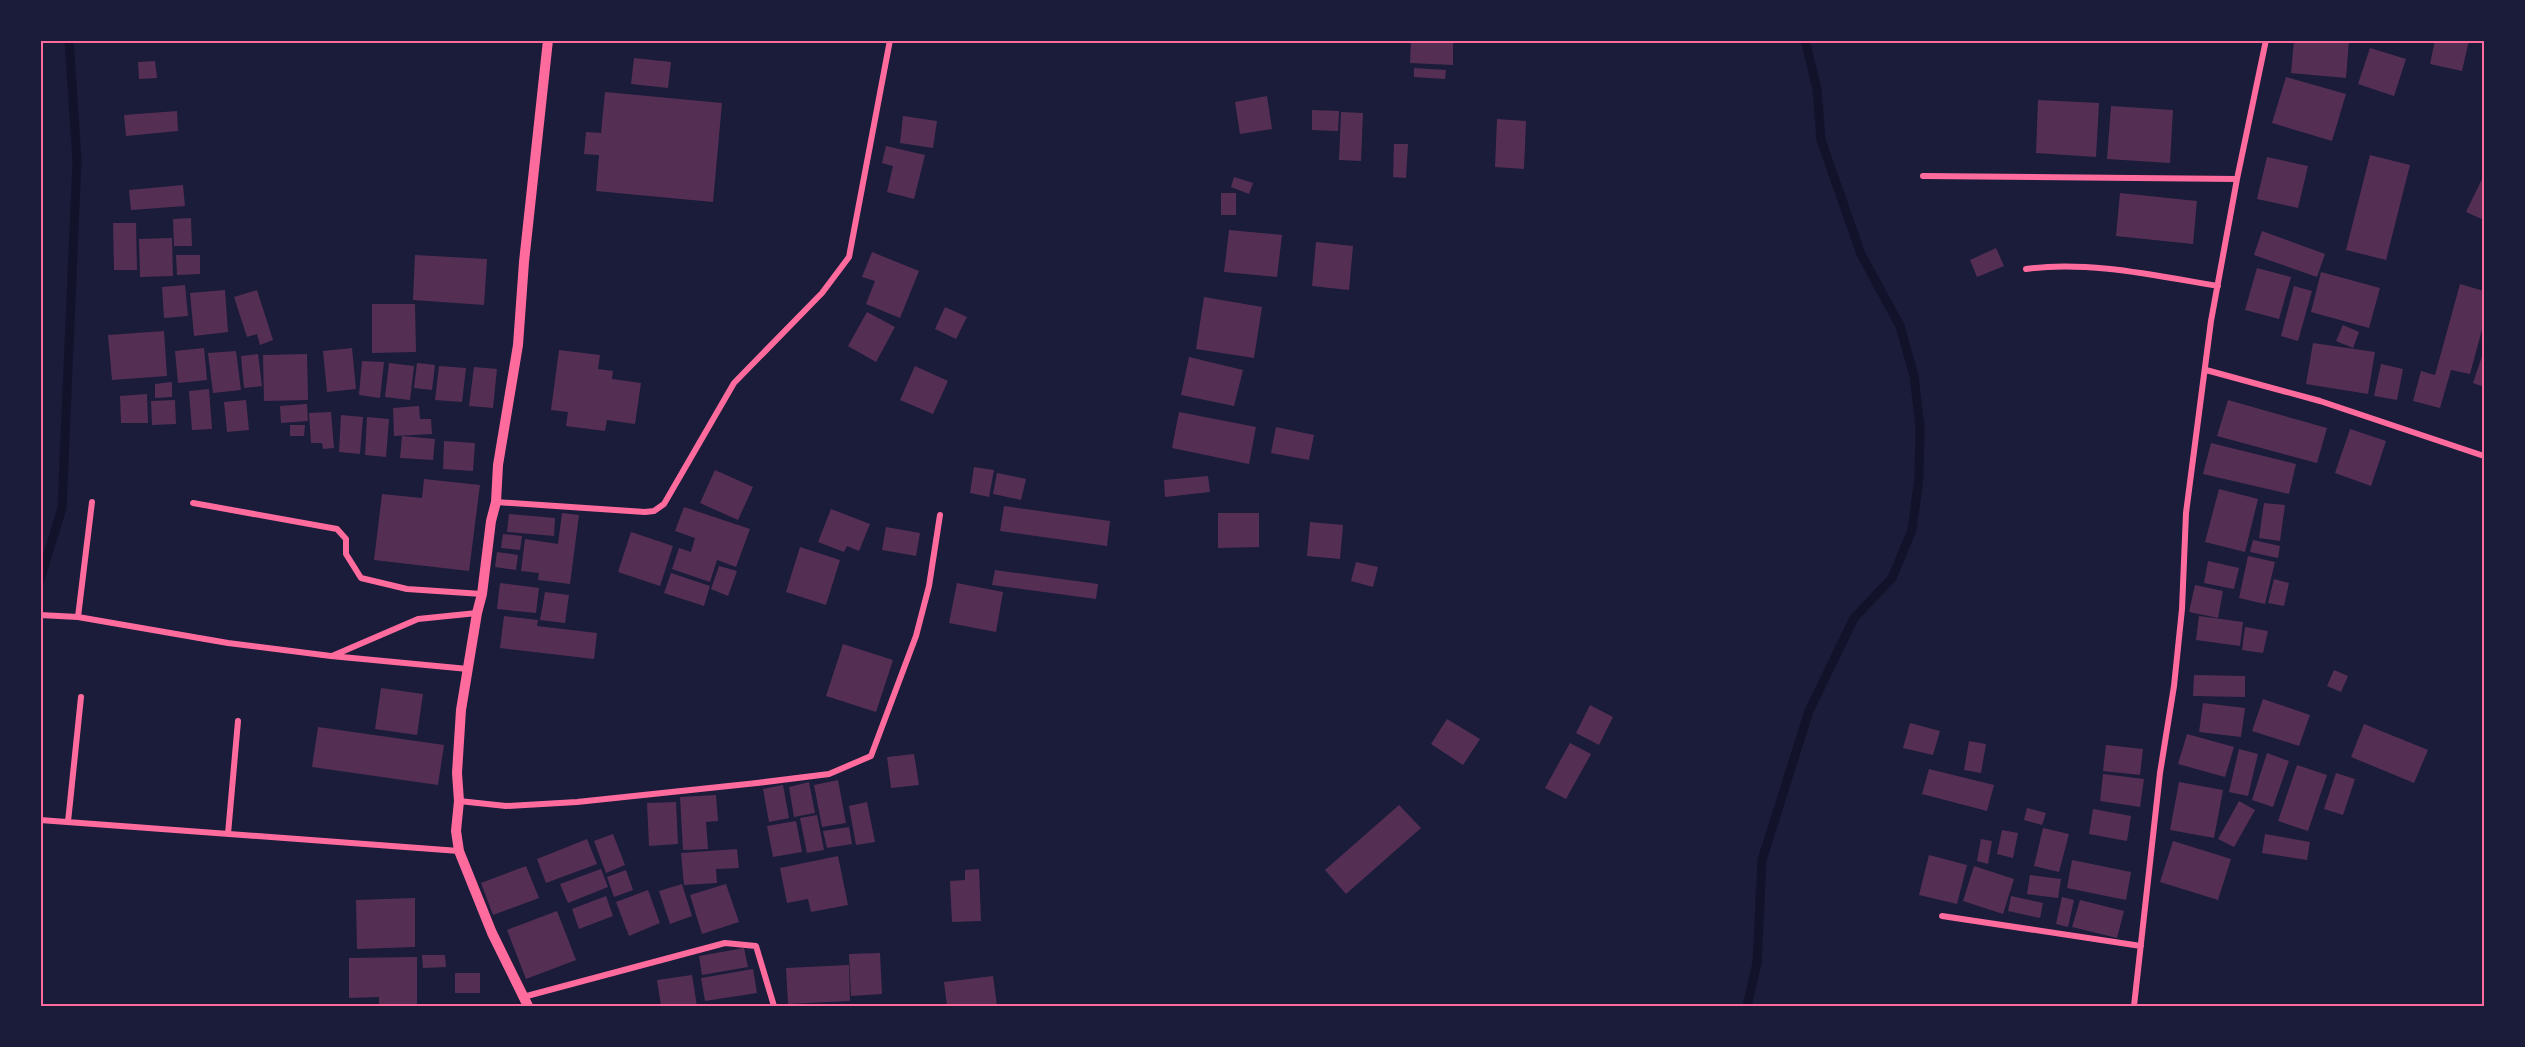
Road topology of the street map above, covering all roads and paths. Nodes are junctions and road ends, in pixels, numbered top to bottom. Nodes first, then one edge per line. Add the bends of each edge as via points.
1 (548, 40) edge
2 (890, 40) edge
3 (2266, 40) edge
4 (1923, 176) dead end
5 (2237, 180) junction
6 (2026, 269) dead end
7 (2218, 286) junction
8 (2206, 370) junction
9 (2484, 456) edge
10 (92, 502) dead end
11 (496, 502) junction
12 (193, 503) dead end
13 (940, 514) dead end
14 (482, 594) junction
15 (477, 613) junction
16 (40, 615) edge
17 (78, 617) junction
18 (331, 656) junction
19 (468, 669) junction
20 (81, 697) dead end
21 (238, 721) dead end
22 (459, 801) junction
23 (40, 820) edge
24 (68, 822) junction
25 (228, 834) junction
26 (459, 851) junction
27 (1942, 916) dead end
28 (2141, 946) junction
29 (525, 1002) edge
30 (774, 1006) edge
31 (2134, 1006) edge

1 - 11 street via 518,345 498,465
2 - 11 street via 849,257 822,293 735,383 664,504 654,512 645,512
3 - 5 street
4 - 5 street
5 - 7 street
6 - 7 street via 2044,266 2132,271
7 - 8 street
8 - 9 street via 2320,401
8 - 28 street via 2186,513 2175,686 2160,773
10 - 17 street
11 - 14 street
12 - 14 street via 337,529 346,539 346,554 361,578 407,589
13 - 22 street via 929,586 916,636 871,756 830,774 757,783 577,802 506,806
14 - 15 street
15 - 18 street via 417,619
15 - 19 street
16 - 17 street
17 - 18 street
18 - 19 street
19 - 22 street via 461,710
20 - 24 street
21 - 25 street
22 - 26 street
23 - 24 street
24 - 25 street
25 - 26 street
26 - 29 street
27 - 28 street
28 - 31 street
29 - 30 street via 725,943 743,943 756,946

